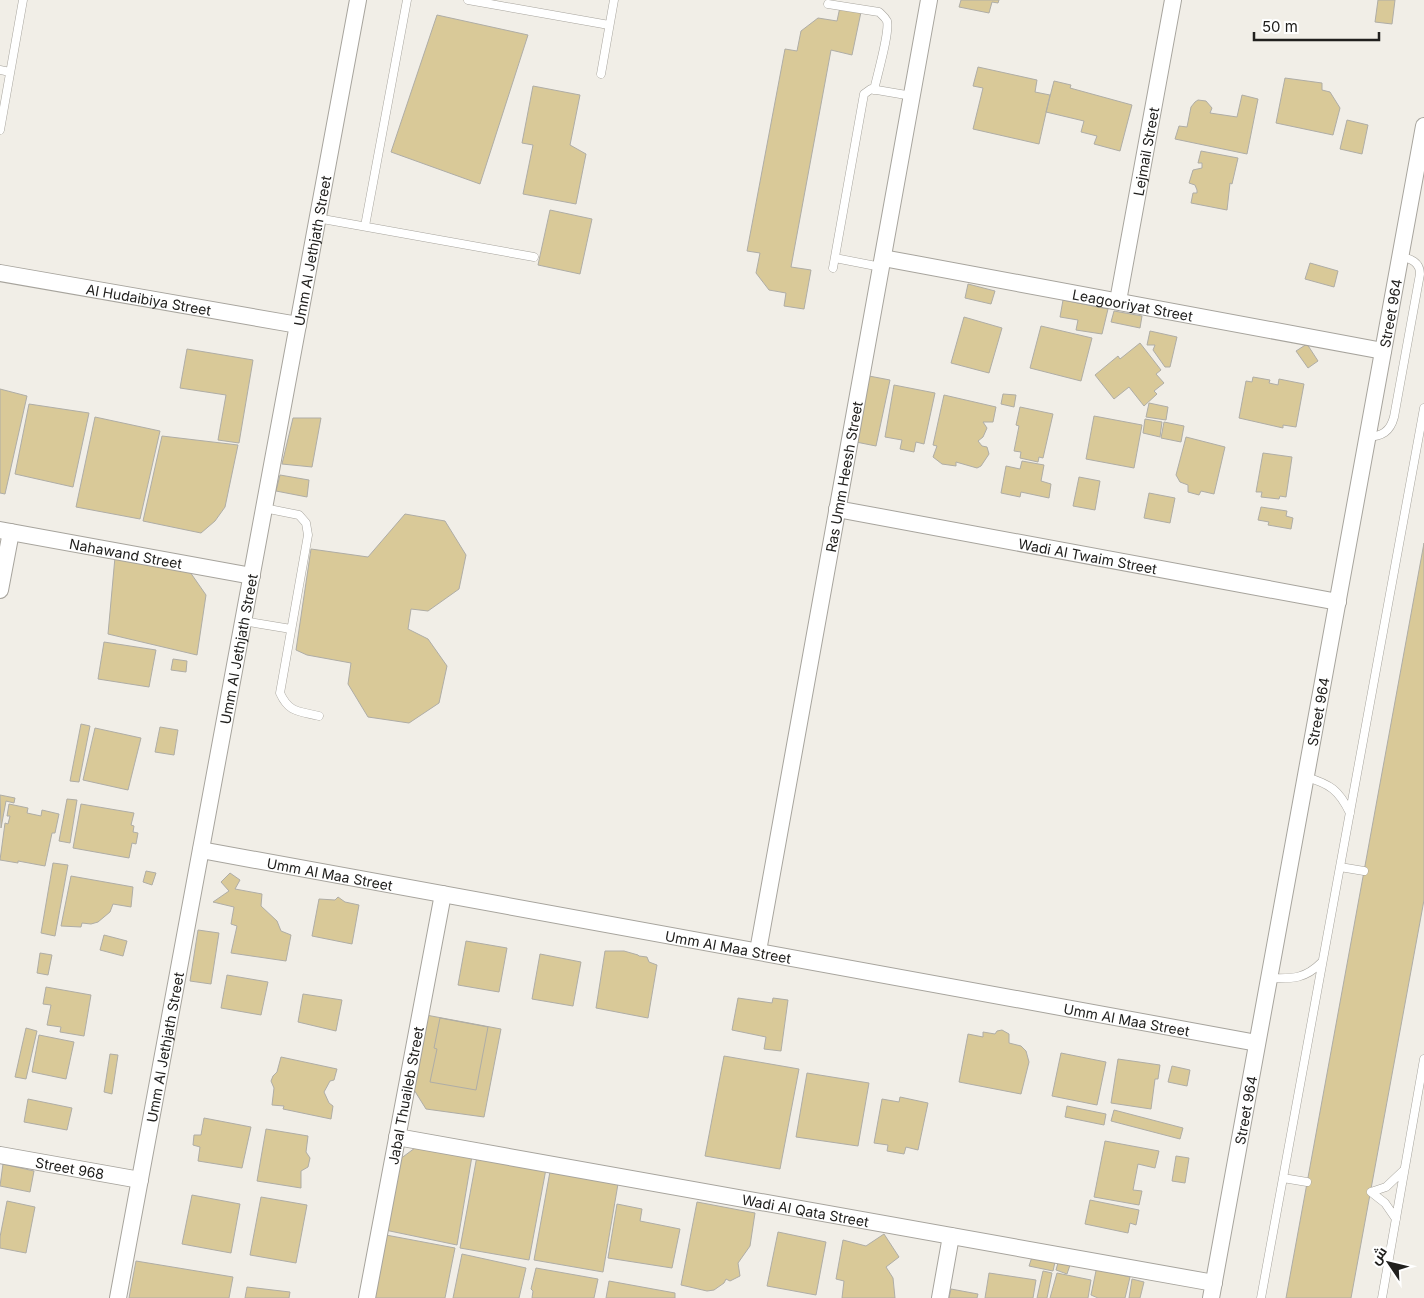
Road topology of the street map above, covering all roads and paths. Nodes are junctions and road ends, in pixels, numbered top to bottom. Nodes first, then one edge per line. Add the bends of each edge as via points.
1 (23, 0) edge
2 (358, 0) edge
3 (407, 0) edge
4 (468, 0) edge
5 (614, 0) edge
6 (929, 0) edge
7 (1173, 0) edge
8 (828, 4) dead end
9 (609, 25) junction
10 (0, 70) edge
11 (10, 72) junction
12 (601, 74) dead end
13 (874, 90) junction
14 (912, 96) junction
15 (1424, 126) edge
16 (0, 130) edge
17 (318, 218) junction
18 (365, 226) junction
19 (1400, 256) junction
20 (534, 257) dead end
21 (835, 258) junction
22 (882, 263) junction
23 (833, 268) dead end
24 (0, 273) edge
25 (1118, 301) junction
26 (298, 325) junction
27 (1383, 351) junction
28 (1424, 408) edge
29 (1368, 436) junction
30 (264, 508) junction
31 (837, 509) junction
32 (5, 531) edge
33 (252, 576) junction
34 (0, 590) edge
35 (1338, 602) junction
36 (243, 621) junction
37 (291, 629) junction
38 (319, 716) dead end
39 (1306, 776) junction
40 (1350, 813) junction
41 (201, 850) junction
42 (1340, 867) junction
43 (1364, 871) dead end
44 (442, 894) junction
45 (758, 952) junction
46 (1323, 961) junction
47 (1270, 978) junction
48 (1258, 1043) junction
49 (1424, 1059) edge
50 (397, 1137) junction
51 (0, 1155) edge
52 (1404, 1169) junction
53 (1283, 1178) junction
54 (140, 1180) junction
55 (1307, 1182) dead end
56 (1396, 1219) junction
57 (951, 1236) junction
58 (1213, 1291) edge
59 (118, 1298) edge
60 (367, 1298) edge
61 (940, 1298) edge
62 (1261, 1298) edge
63 (1382, 1298) edge

1 - 11 lane
2 - 17 street, Umm Al Jethjath Street
3 - 18 lane
4 - 9 lane
5 - 9 lane
6 - 14 street, Ras Umm Heesh Street
7 - 25 street, Lejmail Street
8 - 13 lane via 878,12 884,16 886,32
9 - 12 lane
10 - 11 lane
11 - 16 lane
13 - 14 lane
13 - 21 lane via 866,92 863,98
14 - 22 street, Ras Umm Heesh Street
15 - 19 street, Street 964
17 - 18 lane
17 - 26 street, Umm Al Jethjath Street
18 - 20 lane
19 - 27 street, Street 964
19 - 29 lane via 1416,262 1420,274 1393,424 1379,436
21 - 22 lane
21 - 23 lane
22 - 25 street, Leagooriyat Street
22 - 31 street, Ras Umm Heesh Street
24 - 26 street, Al Hudaibiya Street
25 - 27 street, Leagooriyat Street
26 - 30 street, Umm Al Jethjath Street
27 - 29 street, Street 964
28 - 40 lane
29 - 35 street, Street 964
30 - 33 street, Umm Al Jethjath Street
30 - 37 lane via 299,515 306,523 308,535
31 - 35 street, Wadi Al Twaim Street
31 - 45 street, Ras Umm Heesh Street
32 - 33 street, Nahawand Street
32 - 34 street
33 - 36 street, Umm Al Jethjath Street
35 - 39 street, Street 964
36 - 37 lane
36 - 41 street, Umm Al Jethjath Street
37 - 38 lane via 280,692 285,704 293,709
39 - 40 lane via 1330,786 1343,798
39 - 47 street, Street 964
40 - 42 lane
41 - 44 street, Umm Al Maa Street
41 - 54 street, Umm Al Jethjath Street
42 - 43 lane
42 - 46 lane
44 - 45 street, Umm Al Maa Street
44 - 50 street, Jabal Thuaileb Street
45 - 48 street, Umm Al Maa Street
46 - 47 lane via 1312,972 1300,977
46 - 53 lane
47 - 48 street, Street 964
48 - 58 street, Street 964
49 - 52 lane
50 - 57 street, Wadi Al Qata Street
50 - 60 street, Jabal Thuaileb Street
51 - 54 street, Street 968
52 - 56 lane
52 - 56 lane via 1386,1187 1371,1192 1385,1203
53 - 55 lane
53 - 62 lane
54 - 59 street, Umm Al Jethjath Street
56 - 63 lane
57 - 58 street, Wadi Al Qata Street
57 - 61 street

